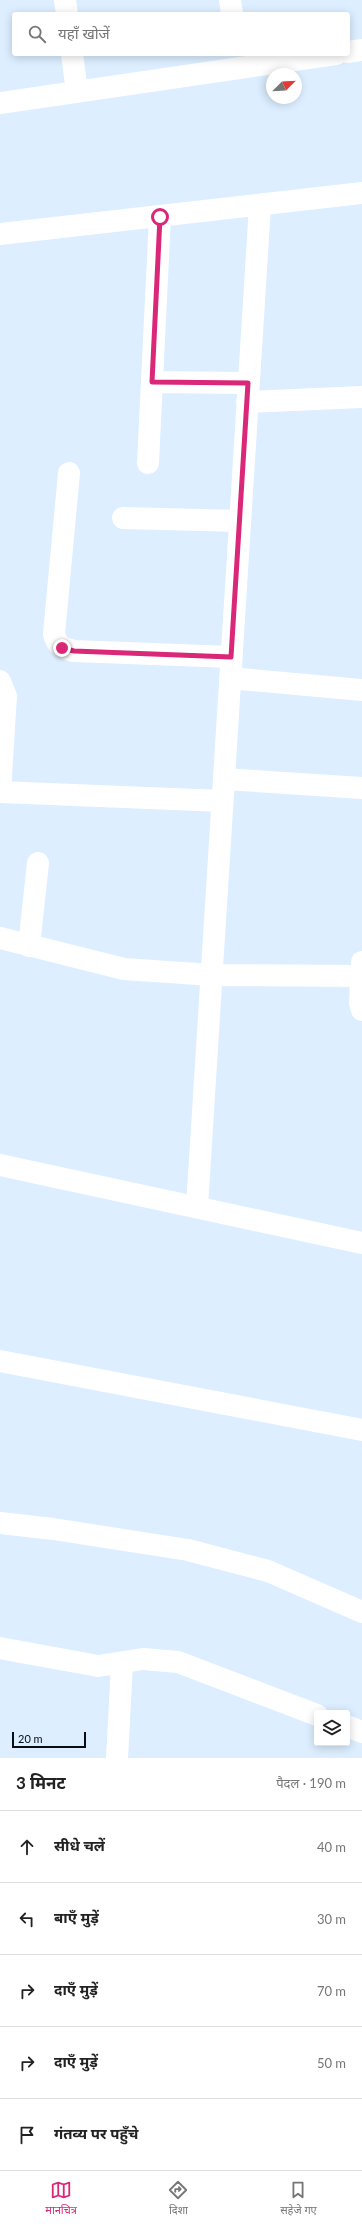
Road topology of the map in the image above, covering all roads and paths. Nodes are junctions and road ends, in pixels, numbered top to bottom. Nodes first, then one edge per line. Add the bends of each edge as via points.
1 (65, 0) edge
2 (230, 0) edge
3 (67, 12) edge
4 (232, 12) edge
5 (362, 50) edge
6 (350, 52) edge
7 (72, 56) edge
8 (308, 56) edge
9 (238, 61) edge
10 (77, 92) junction
11 (0, 103) edge
12 (362, 193) edge
13 (260, 206) junction
14 (160, 217) junction
15 (0, 234) edge
16 (152, 382) junction
17 (248, 393) junction
18 (362, 397) edge
19 (148, 463) dead end
20 (69, 473) dead end
21 (123, 518) dead end
22 (240, 522) junction
23 (231, 667) junction
24 (0, 681) edge
25 (362, 690) edge
26 (224, 779) junction
27 (362, 788) edge
28 (0, 792) edge
29 (222, 802) junction
30 (38, 863) dead end
31 (0, 938) edge
32 (29, 946) junction
33 (362, 968) edge
34 (212, 975) junction
35 (362, 1010) edge
36 (0, 1166) edge
37 (197, 1207) junction
38 (362, 1243) edge
39 (0, 1361) edge
40 (362, 1430) edge
41 (0, 1523) edge
42 (362, 1612) edge
43 (0, 1648) edge
44 (122, 1664) junction
45 (314, 1714) edge
46 (350, 1727) edge
47 (362, 1732) edge
48 (116, 1758) edge

1 - 3 street
2 - 4 street
5 - 6 street
7 - 10 street
8 - 9 street
9 - 10 street
10 - 11 street
12 - 13 street
13 - 14 street
13 - 17 street
14 - 15 street
14 - 16 street
16 - 17 street
16 - 19 street
17 - 18 street
17 - 22 street
20 - 23 street via 54,634 56,643 62,648 74,651
21 - 22 street
22 - 23 street
23 - 25 street
23 - 26 street
24 - 28 street via 6,696
26 - 27 street
26 - 29 street
28 - 29 street
29 - 34 street
30 - 32 street
31 - 32 street
32 - 34 street via 124,969
33 - 34 street
33 - 35 street
34 - 37 street
36 - 37 street
37 - 38 street
39 - 40 street
41 - 42 street via 188,1550 268,1571
43 - 44 street via 98,1666
44 - 45 street via 143,1659 178,1662
44 - 48 street
46 - 47 street

